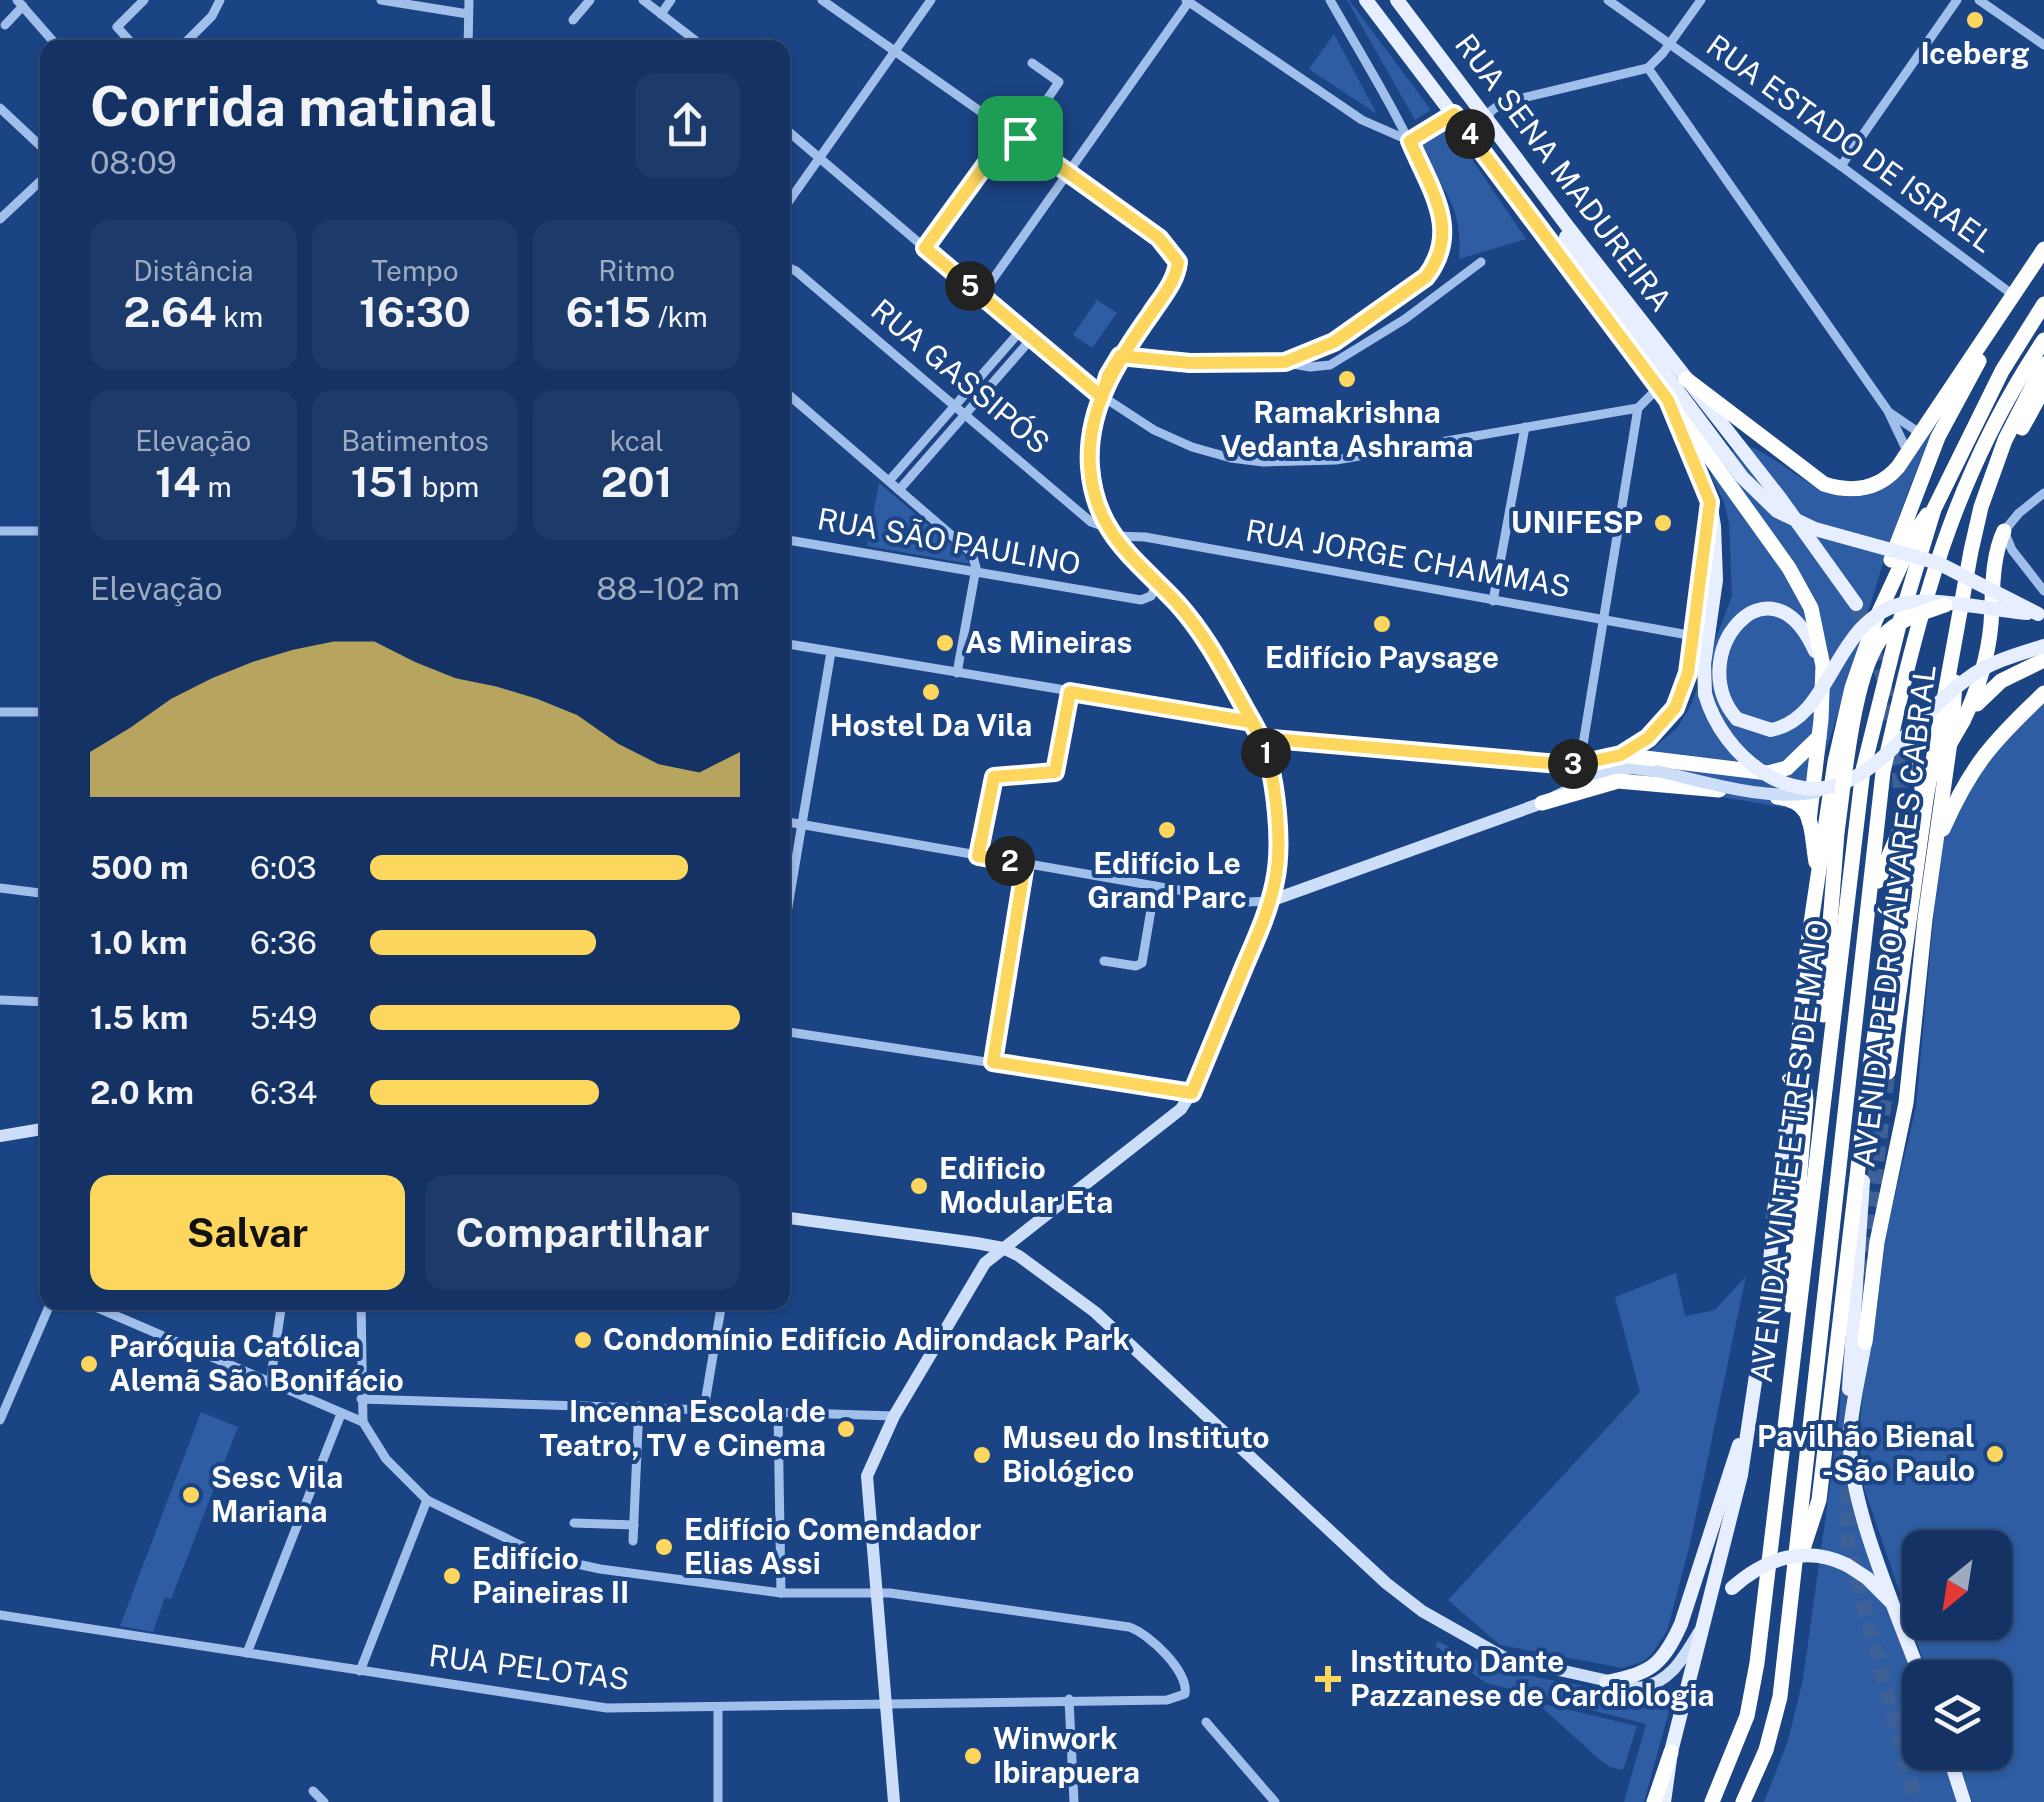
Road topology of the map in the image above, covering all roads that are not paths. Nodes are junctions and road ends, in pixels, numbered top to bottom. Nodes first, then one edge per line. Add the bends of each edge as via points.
1 (144, 0) edge
2 (220, 0) edge
3 (381, 0) edge
4 (468, 0) edge
5 (590, 0) edge
6 (643, 0) edge
7 (670, 0) edge
8 (822, 0) edge
9 (930, 0) edge
10 (1330, 0) edge
11 (1366, 0) edge
12 (1397, 0) edge
13 (1608, 0) edge
14 (1701, 0) edge
15 (1957, 0) edge
16 (1979, 0) edge
17 (1188, 1) edge
18 (20, 3) edge
19 (468, 14) junction
20 (660, 14) junction
21 (573, 20) dead end
22 (4, 25) dead end
23 (52, 40) edge
24 (128, 40) edge
25 (188, 40) edge
26 (468, 40) edge
27 (694, 40) edge
28 (1670, 44) junction
29 (2044, 46) edge
30 (894, 51) junction
31 (1032, 63) dead end
32 (1648, 68) junction
33 (0, 108) edge
34 (1454, 114) junction
35 (1487, 120) junction
36 (1010, 131) junction
37 (790, 133) edge
38 (1020, 138) junction
39 (1410, 141) junction
40 (40, 146) edge
41 (819, 157) junction
42 (1842, 166) junction
43 (1068, 173) junction
44 (40, 182) edge
45 (790, 199) edge
46 (1554, 208) junction
47 (0, 220) edge
48 (925, 248) junction
49 (2044, 249) edge
50 (1481, 262) dead end
51 (790, 268) edge
52 (2013, 295) junction
53 (981, 296) junction
54 (2044, 304) edge
55 (1995, 321) junction
56 (1022, 329) junction
57 (1032, 338) junction
58 (2044, 340) edge
59 (1120, 356) junction
60 (1285, 362) junction
61 (2044, 364) edge
62 (1686, 379) junction
63 (2044, 388) edge
64 (1663, 394) junction
65 (790, 397) edge
66 (1102, 397) junction
67 (955, 407) junction
68 (1638, 408) junction
69 (1888, 411) junction
70 (965, 415) junction
71 (1525, 427) junction
72 (1921, 434) junction
73 (1908, 452) junction
74 (889, 481) junction
75 (900, 490) junction
76 (2044, 493) edge
77 (1710, 502) junction
78 (1934, 509) junction
79 (1105, 527) junction
80 (0, 531) edge
81 (40, 531) edge
82 (2004, 531) junction
83 (1113, 536) junction
84 (790, 540) edge
85 (1971, 551) junction
86 (975, 572) junction
87 (1158, 583) junction
88 (2044, 591) edge
89 (1493, 601) junction
90 (1856, 604) tunnel mouth
91 (1945, 605) junction
92 (2041, 614) edge
93 (1601, 620) junction
94 (1875, 621) junction
95 (1958, 628) junction
96 (1694, 636) junction
97 (790, 644) edge
98 (2044, 646) edge
99 (831, 652) junction
100 (2044, 660) edge
101 (1822, 666) junction
102 (958, 673) junction
103 (1070, 692) junction
104 (2044, 692) edge
105 (0, 712) edge
106 (40, 712) edge
107 (1964, 720) junction
108 (1251, 722) junction
109 (1819, 736) junction
110 (1261, 738) junction
111 (1911, 746) dead end
112 (1621, 755) junction
113 (1580, 764) junction
114 (1772, 773) junction
115 (1828, 788) junction
116 (1758, 794) junction
117 (1926, 800) junction
118 (1542, 803) junction
119 (1809, 821) junction
120 (790, 823) edge
121 (802, 825) junction
122 (1935, 846) junction
123 (1903, 850) tunnel mouth
124 (978, 856) junction
125 (1025, 864) junction
126 (1819, 881) junction
127 (1155, 886) junction
128 (0, 888) edge
129 (40, 893) edge
130 (790, 895) edge
131 (1270, 901) junction
132 (1867, 906) junction
133 (1104, 961) dead end
134 (0, 1000) edge
135 (40, 1002) edge
136 (790, 1032) edge
137 (1798, 1038) junction
138 (993, 1062) junction
139 (1888, 1072) tunnel mouth
140 (1825, 1078) junction
141 (1192, 1093) junction
142 (1862, 1128) junction
143 (40, 1129) edge
144 (0, 1136) edge
145 (790, 1218) edge
146 (1003, 1248) junction
147 (48, 1310) edge
148 (102, 1310) edge
149 (281, 1310) edge
150 (361, 1310) edge
151 (721, 1310) edge
152 (1865, 1342) joint
153 (270, 1384) junction
154 (1790, 1387) junction
155 (361, 1399) junction
156 (638, 1406) junction
157 (704, 1409) junction
158 (1752, 1412) junction
159 (341, 1414) junction
160 (778, 1414) junction
161 (894, 1416) junction
162 (0, 1420) edge
163 (363, 1422) junction
164 (1850, 1434) junction
165 (426, 1500) junction
166 (574, 1523) dead end
167 (634, 1526) junction
168 (633, 1541) dead end
169 (1795, 1571) junction
170 (781, 1592) junction
171 (877, 1593) junction
172 (1895, 1606) junction
173 (0, 1615) edge
174 (1705, 1621) junction
175 (247, 1653) junction
176 (1914, 1660) edge
177 (360, 1670) junction
178 (1606, 1682) junction
179 (1069, 1700) junction
180 (887, 1704) junction
181 (718, 1708) junction
182 (1206, 1722) dead end
183 (1672, 1752) junction
184 (1954, 1770) edge
185 (314, 1791) dead end
186 (1665, 1796) edge
187 (324, 1802) edge
188 (718, 1802) edge
189 (894, 1802) edge
190 (1074, 1802) edge
191 (1275, 1802) edge
192 (1654, 1802) edge
193 (1712, 1802) edge
194 (1743, 1802) edge
195 (1964, 1802) edge

1 - 24 street via 117,28
2 - 25 street
3 - 19 street
4 - 19 street
5 - 21 street
6 - 20 street
7 - 20 street
8 - 30 street
9 - 30 street
10 - 39 street
11 - 34 main road, RUA SENA MADUREIRA
12 - 35 main road, RUA SENA MADUREIRA
13 - 28 street, RUA ESTADO DE ISRAEL
14 - 28 street
15 - 42 street
16 - 29 street
17 - 39 street via 1362,120
17 - 43 street
18 - 22 street
18 - 23 street
19 - 26 street
20 - 27 street
28 - 32 street
28 - 42 street, RUA ESTADO DE ISRAEL
30 - 36 street
30 - 41 street
31 - 38 street via 1059,82
32 - 35 street via 1502,103
32 - 69 street
33 - 40 street
34 - 39 street
34 - 64 main road, RUA SENA MADUREIRA
35 - 46 main road, RUA SENA MADUREIRA
36 - 38 street
36 - 48 street
37 - 41 street
38 - 43 street
39 - 60 street via 1444,228 1436,263 1344,335
41 - 45 street
41 - 48 street
42 - 52 street, RUA ESTADO DE ISRAEL
43 - 53 street
43 - 59 street via 1159,238 1178,262 1177,274
44 - 47 street
46 - 62 main road, RUA SENA MADUREIRA
46 - 92 main road, bridge via 1576,254 1742,476 1777,511 1815,529 1938,563
48 - 53 street
49 - 52 highway
50 - 60 street via 1330,364
51 - 67 street, RUA GASSIPÓS
52 - 55 highway
53 - 56 street
54 - 78 highway via 2002,371
55 - 72 highway
55 - 94 highway via 1938,437
56 - 57 street
56 - 67 street
57 - 66 street
57 - 70 street
58 - 132 highway, AVENIDA VINTE E TRÊS DE MAIO via 1978,452 1916,626 1883,772
59 - 60 street
59 - 66 street
61 - 85 highway via 2000,452
62 - 73 highway via 1834,487 1878,484
62 - 90 main road, RUA SENA MADUREIRA
63 - 85 highway via 2007,458 1981,540
64 - 68 street
64 - 77 main road, RUA SENA MADUREIRA
64 - 101 highway via 1790,568 1811,608
65 - 74 street
66 - 71 street via 1192,447 1263,462 1336,460
66 - 79 street via 1090,461
67 - 70 street, RUA GASSIPÓS
67 - 74 street
68 - 71 street
68 - 93 street
69 - 72 street
69 - 73 street
70 - 75 street
70 - 79 street, RUA GASSIPÓS
71 - 89 street
72 - 73 highway
74 - 75 street
75 - 86 street via 972,553
76 - 82 street
77 - 96 street
77 - 115 main road, RUA SENA MADUREIRA, bridge via 1716,580 1704,664 1706,694 1720,728 1754,766 1785,782
78 - 94 highway via 1918,528
78 - 140 highway, AVENIDA VINTE E TRÊS DE MAIO via 1863,770
79 - 83 street, RUA GASSIPÓS
80 - 81 street
82 - 88 street
82 - 107 highway via 1983,670
83 - 87 street, RUA GASSIPÓS
83 - 89 street, RUA JORGE CHAMMAS
84 - 86 street, RUA SÃO PAULINO
85 - 95 highway
86 - 87 street, RUA SÃO PAULINO via 1141,600
86 - 102 street
87 - 108 street, RUA GASSIPÓS via 1208,644
89 - 93 street, RUA JORGE CHAMMAS
91 - 92 main road, bridge
91 - 101 main road, bridge via 1918,601 1878,612 1844,648 1807,710 1784,728 1758,728 1737,718 1722,696 1722,652 1734,626 1753,609 1791,616
91 - 140 highway, bridge via 1904,620 1881,639 1856,712 1836,832
93 - 96 street, RUA JORGE CHAMMAS
93 - 113 street
94 - 126 highway, AVENIDA PEDRO ÁLVARES CABRAL via 1835,762
95 - 117 highway
95 - 122 highway, AVENIDA PEDRO ÁLVARES CABRAL
96 - 112 street via 1675,708
97 - 99 street
98 - 115 main road, bridge via 1978,671 1862,776
99 - 102 street
99 - 121 street
100 - 107 highway via 1993,686
101 - 109 highway
102 - 103 street
103 - 108 street
103 - 124 street via 1056,770 994,777
104 - 122 highway via 1995,739 1963,783
105 - 106 street
107 - 132 highway, bridge via 1900,830
108 - 110 street, RUA GASSIPÓS
109 - 114 highway via 1791,765
109 - 119 highway
110 - 113 street
110 - 131 street, RUA GASSIPÓS via 1278,858
111 - 117 highway
112 - 113 street
112 - 114 highway
114 - 116 highway via 1772,789
115 - 118 street, bridge via 1790,794 1631,768
116 - 118 highway via 1636,780
116 - 119 highway via 1796,800
117 - 139 highway
118 - 131 street
119 - 126 highway
120 - 121 street
121 - 124 street
121 - 130 street
122 - 152 highway, AVENIDA PEDRO ÁLVARES CABRAL via 1906,1103 1877,1242
123 - 142 highway
124 - 125 street
125 - 127 street
125 - 138 street
126 - 137 highway, AVENIDA PEDRO ÁLVARES CABRAL
127 - 131 street
127 - 133 street via 1142,962
128 - 129 street
131 - 141 street
132 - 169 highway, AVENIDA VINTE E TRÊS DE MAIO
134 - 135 street
136 - 138 street
137 - 154 highway via 1806,1100 1787,1330
137 - 158 main road, AVENIDA PEDRO ÁLVARES CABRAL
138 - 141 street
140 - 154 highway, AVENIDA VINTE E TRÊS DE MAIO
141 - 146 street via 1174,1118
142 - 164 main road
142 - 169 highway via 1819,1500
143 - 144 street
145 - 146 street
146 - 161 street via 985,1263
146 - 178 street via 1095,1312 1411,1604 1505,1658
147 - 162 street
148 - 153 street
149 - 153 street
150 - 155 street
151 - 157 street
152 - 164 main road, AVENIDA PEDRO ÁLVARES CABRAL
153 - 159 street
154 - 193 highway, AVENIDA VINTE E TRÊS DE MAIO via 1758,1663 1746,1716
155 - 156 street
155 - 163 street
156 - 157 street
156 - 167 street
157 - 160 street
158 - 174 main road, AVENIDA PEDRO ÁLVARES CABRAL
158 - 178 main road via 1668,1650 1644,1673
159 - 163 street
159 - 175 street
160 - 161 street
160 - 170 street
161 - 171 street via 867,1476
163 - 165 street via 386,1459
164 - 172 main road, AVENIDA PEDRO ÁLVARES CABRAL via 1852,1476
165 - 170 street via 566,1563
165 - 177 street
166 - 167 street
167 - 168 street
169 - 194 highway, AVENIDA VINTE E TRÊS DE MAIO via 1780,1696
170 - 171 street
171 - 179 street, RUA PELOTAS via 1141,1630 1184,1679 1185,1694 1176,1700
171 - 180 street
172 - 174 main road, bridge via 1847,1564 1785,1557 1757,1568
172 - 176 main road, AVENIDA PEDRO ÁLVARES CABRAL
173 - 175 street, RUA PELOTAS
174 - 178 street via 1684,1658 1659,1681 1640,1688
174 - 183 main road, AVENIDA PEDRO ÁLVARES CABRAL
175 - 177 street, RUA PELOTAS
177 - 181 street, RUA PELOTAS via 588,1706
179 - 180 street, RUA PELOTAS
179 - 190 street
180 - 181 street, RUA PELOTAS
180 - 189 street
181 - 188 street
182 - 191 street
183 - 186 main road, AVENIDA PEDRO ÁLVARES CABRAL
183 - 192 highway
184 - 195 main road
185 - 187 street

